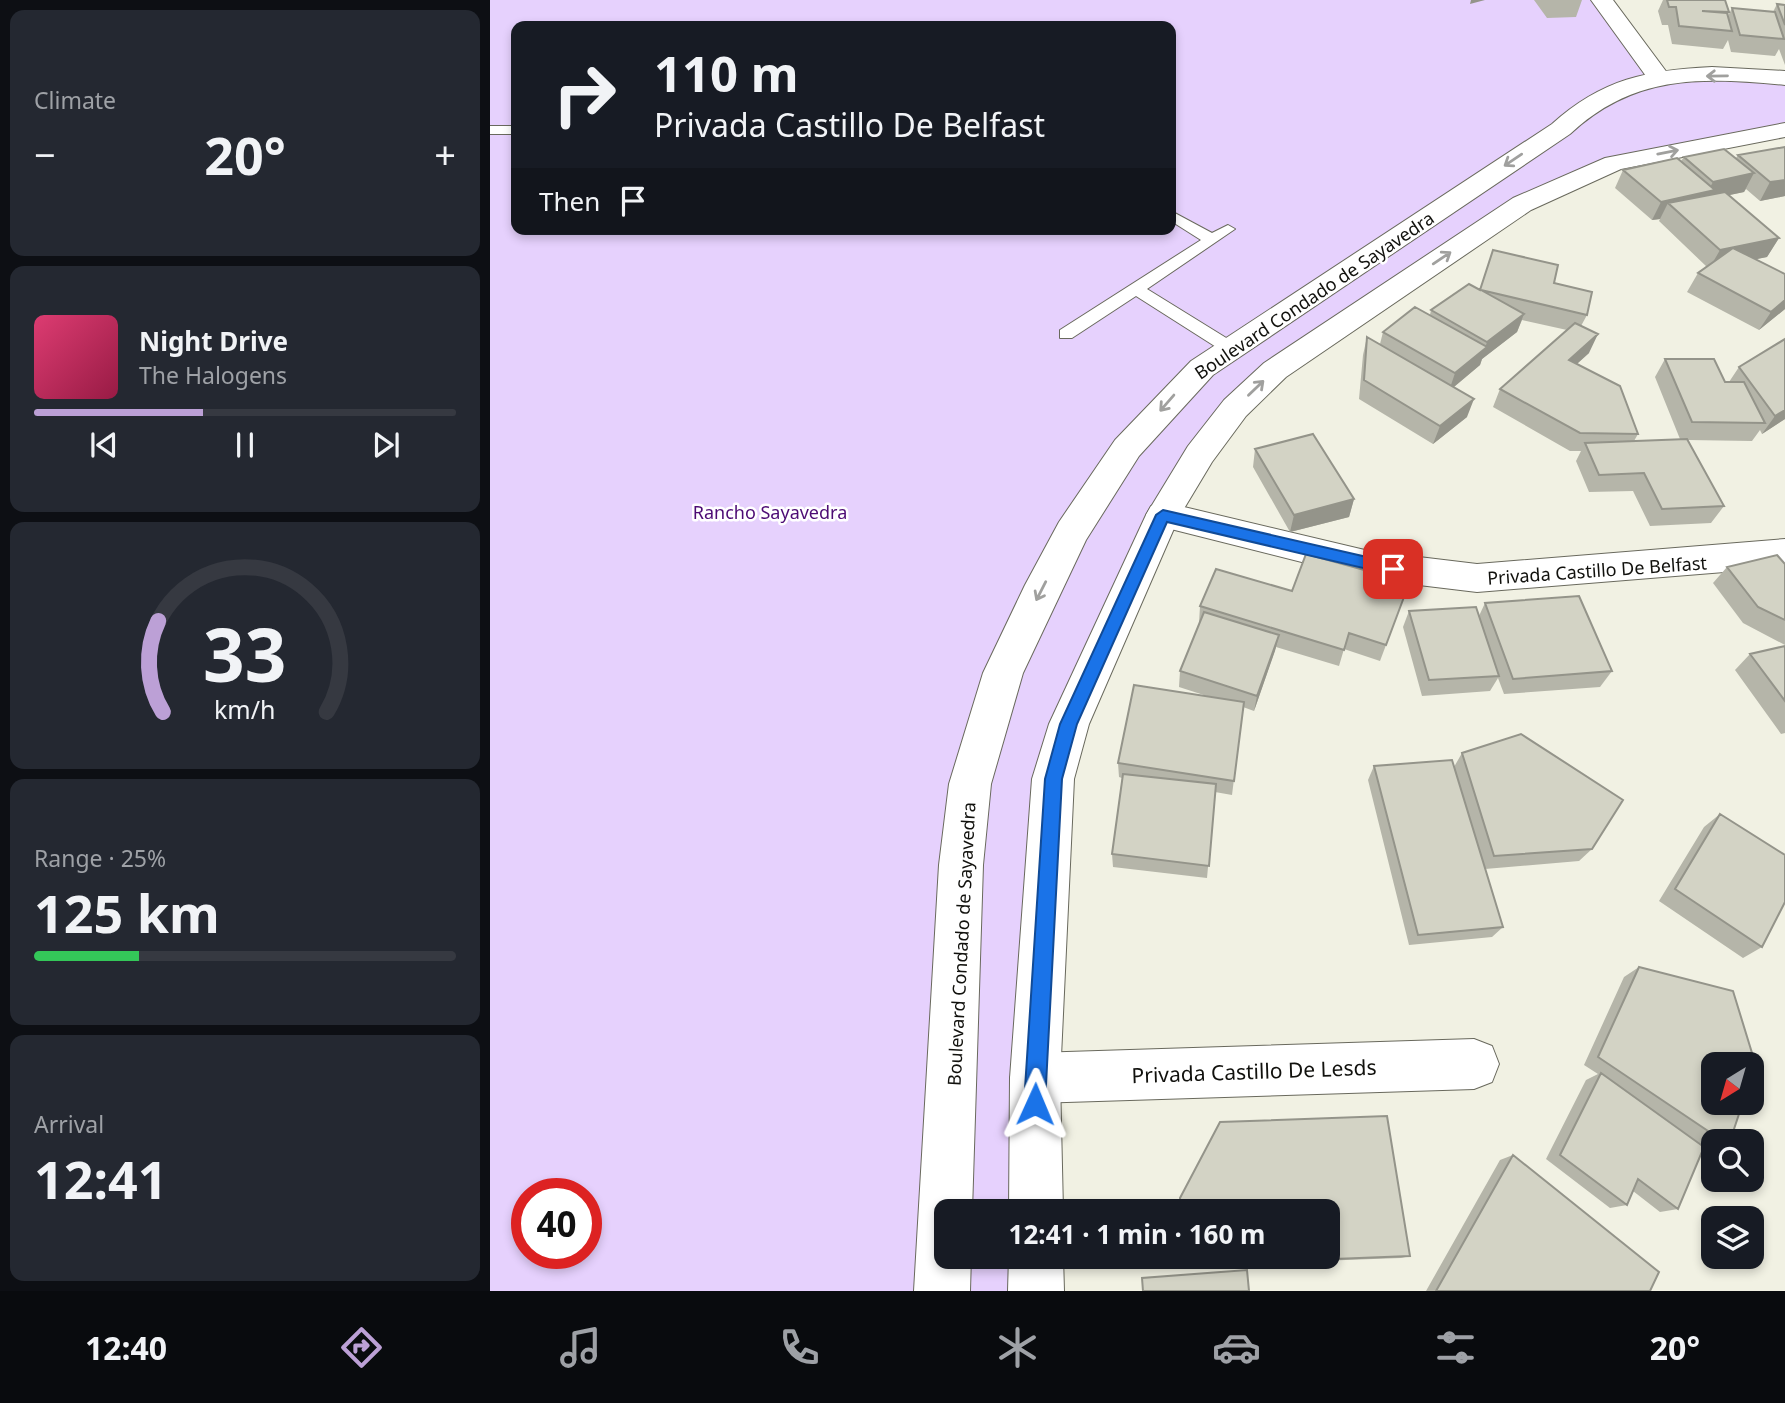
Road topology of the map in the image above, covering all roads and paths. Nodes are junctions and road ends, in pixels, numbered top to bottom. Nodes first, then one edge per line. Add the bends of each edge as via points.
1 (1602, 0) edge
2 (1659, 78) junction
3 (1783, 79) edge
4 (490, 130) edge
5 (511, 130) edge
6 (1785, 130) edge
7 (1585, 147) junction
8 (1176, 218) edge
9 (1228, 229) dead end
10 (1211, 239) junction
11 (1136, 289) junction
12 (1066, 334) dead end
13 (1230, 348) junction
14 (1163, 515) junction
15 (1785, 553) edge
16 (1474, 1064) dead end
17 (1035, 1077) junction
18 (1036, 1199) edge
19 (1036, 1269) edge
20 (942, 1291) edge
21 (1036, 1291) edge

1 - 2 street
3 -> 2 street, Boulevard Condado de Sayavedra
2 - 7 street, Boulevard Condado de Sayavedra via 1620,88 1591,102
4 - 5 lane
7 -> 6 street, Boulevard Condado de Sayavedra
7 -> 13 street, Boulevard Condado de Sayavedra
14 -> 7 street, Boulevard Condado de Sayavedra via 1235,408 1275,370 1522,204
8 - 10 lane
9 - 10 lane
10 - 11 lane
11 - 12 lane
11 - 13 lane
13 -> 20 street, Boulevard Condado de Sayavedra via 1177,392 1127,448 1072,532 1003,673 970,784 961,865
14 - 15 street, Privada Castillo De Belfast via 1369,565 1478,578
14 - 17 street, Boulevard Condado de Sayavedra via 1069,724 1054,779
16 - 17 street, Privada Castillo De Lesds
17 - 18 street, Boulevard Condado de Sayavedra
19 - 21 street

